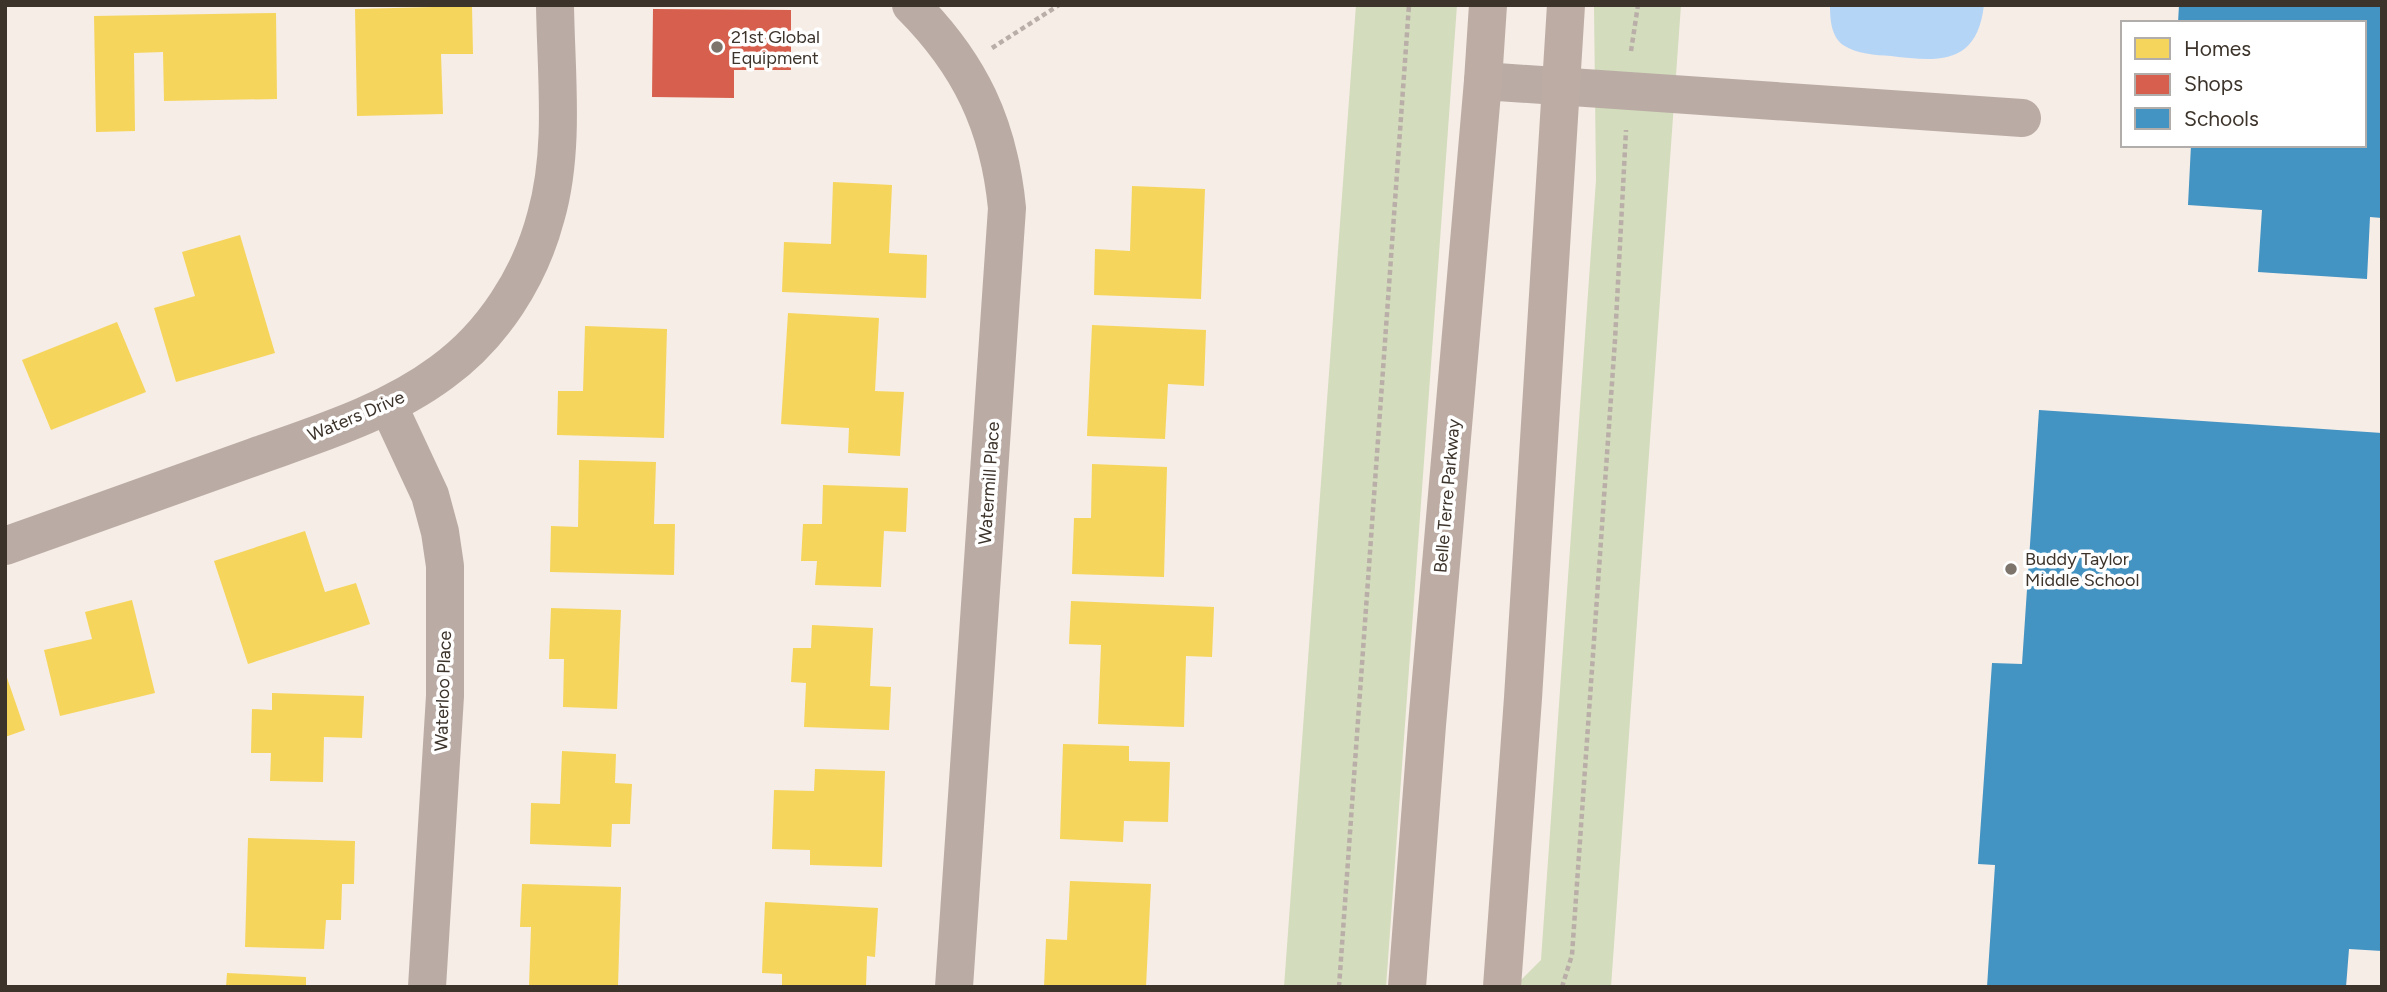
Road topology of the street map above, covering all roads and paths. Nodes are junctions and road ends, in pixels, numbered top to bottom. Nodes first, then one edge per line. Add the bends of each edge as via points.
1 (555, 5) edge
2 (911, 5) edge
3 (1059, 5) edge
4 (1409, 5) edge
5 (1488, 5) edge
6 (1566, 5) edge
7 (1638, 5) edge
8 (1632, 50) dead end
9 (963, 67) junction
10 (1483, 81) junction
11 (1562, 87) junction
12 (2022, 118) dead end
13 (1625, 144) dead end
14 (388, 405) junction
15 (5, 547) edge
16 (426, 987) edge
17 (954, 987) edge
18 (1339, 987) edge
19 (1407, 987) edge
20 (1502, 987) edge
21 (1562, 987) edge

1 - 14 street, Waters Drive via 556,153 547,215 537,243 515,290 482,336 442,372
2 - 9 street, Watermill Place
3 - 9 path
4 - 18 path
5 - 10 main road, Belle Terre Parkway
6 - 11 main road
7 - 8 path
9 - 17 street, Watermill Place via 990,123 1007,208
10 - 11 street
10 - 19 main road, Belle Terre Parkway
11 - 12 street
11 - 20 main road
13 - 21 path via 1572,955
14 - 15 street, Waters Drive
14 - 16 street, Waterloo Place via 430,495 444,558 445,696

